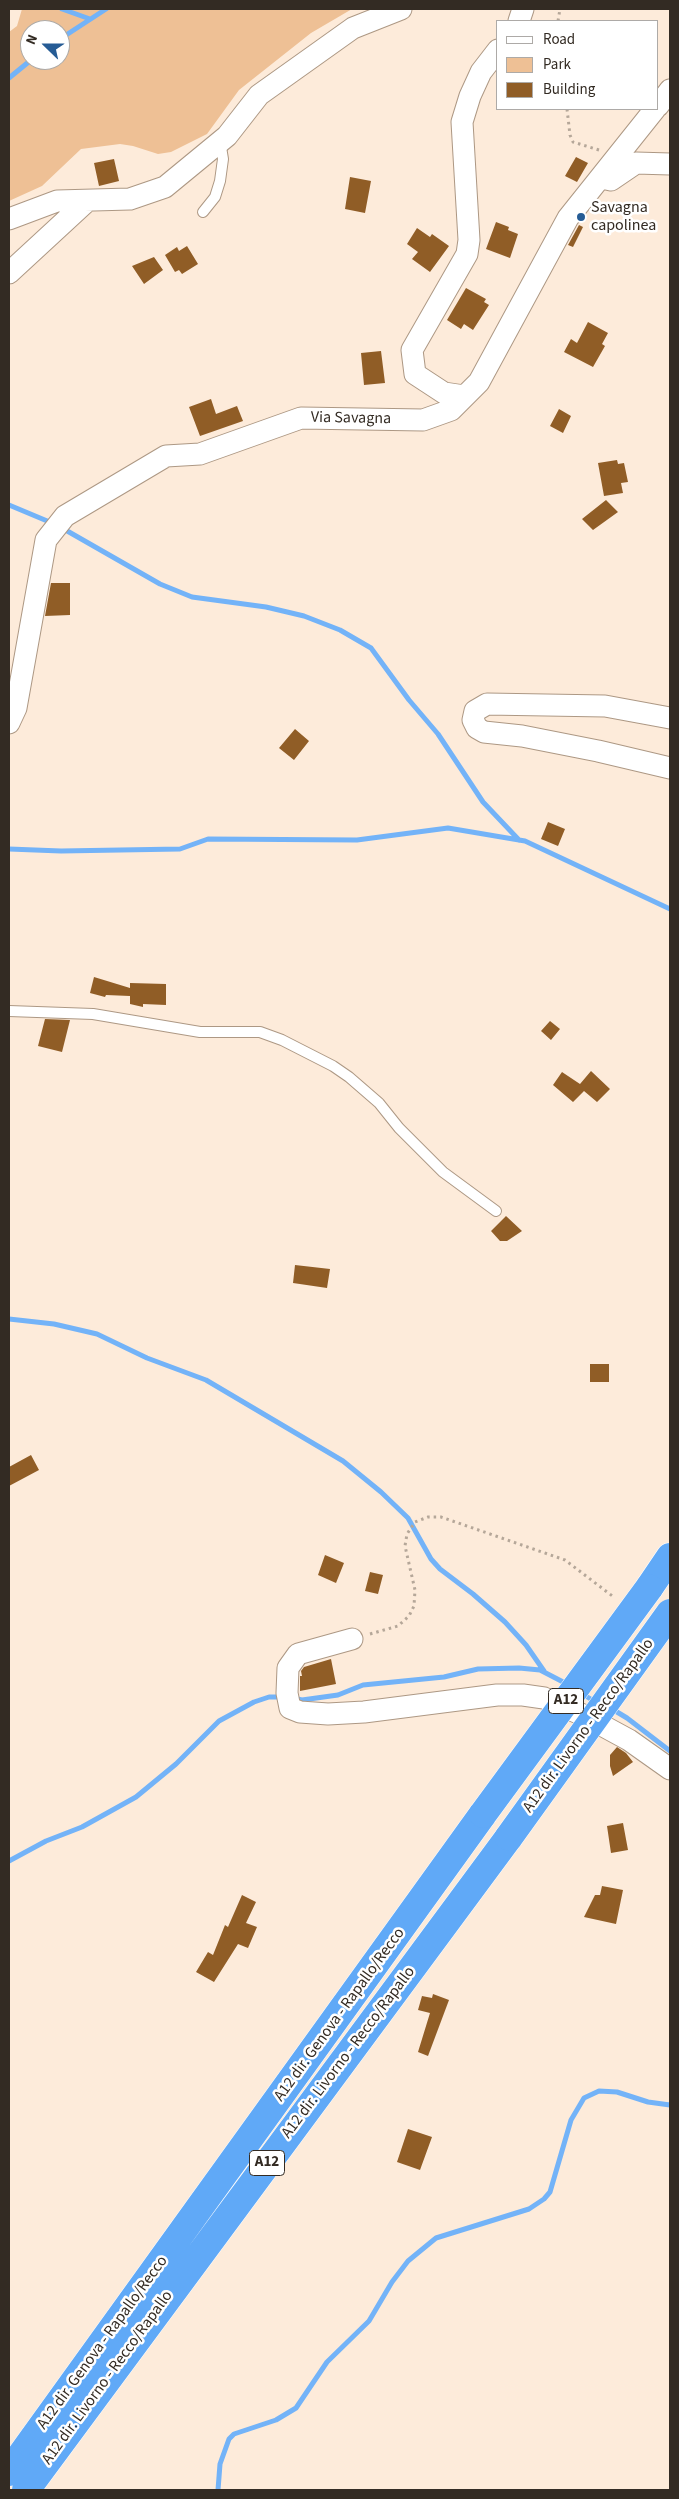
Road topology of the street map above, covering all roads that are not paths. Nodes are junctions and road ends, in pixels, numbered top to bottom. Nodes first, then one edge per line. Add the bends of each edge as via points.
1 (401, 9) edge
2 (497, 51) edge
3 (670, 90) edge
4 (659, 105) edge
5 (654, 110) edge
6 (220, 141) junction
7 (670, 164) edge
8 (600, 178) junction
9 (87, 201) junction
10 (204, 212) dead end
11 (9, 219) edge
12 (9, 274) edge
13 (464, 396) junction
14 (14, 695) edge
15 (670, 718) edge
16 (9, 723) edge
17 (670, 768) edge
18 (9, 1011) edge
19 (496, 1211) dead end
20 (670, 1557) edge
21 (670, 1613) edge
22 (352, 1639) road end
23 (670, 1769) edge
24 (9, 2472) edge
25 (26, 2490) edge

1 - 6 street via 353,28 259,95
2 - 13 street via 470,96 462,122 469,240 467,254 412,350 415,374 444,393
3 - 4 street
5 - 8 street, Via Savagna
6 - 9 street via 165,187 130,199
6 - 10 lane via 223,159 220,181 215,197
7 - 8 street via 636,163 611,180
8 - 13 street, Via Savagna via 568,218 479,382
9 - 11 street via 57,201
9 - 12 street
13 - 14 street, Via Savagna via 451,410 424,420 301,418 200,454 166,456 65,516 46,540
14 - 16 street, Via Savagna via 16,708
15 - 17 street via 605,706 496,704 482,706 475,711 473,720 484,732 598,751
18 - 19 lane via 93,1014 200,1032 260,1032 282,1040 349,1077 379,1103 443,1172
20 - 24 highway, A12 dir. Genova - Rapallo/Recco / A12, bridge
21 - 25 highway, A12 dir. Livorno - Recco/Rapallo / A12, bridge via 509,1837
22 - 23 street via 298,1654 288,1668 290,1708 328,1714 498,1695 544,1698 629,1740

